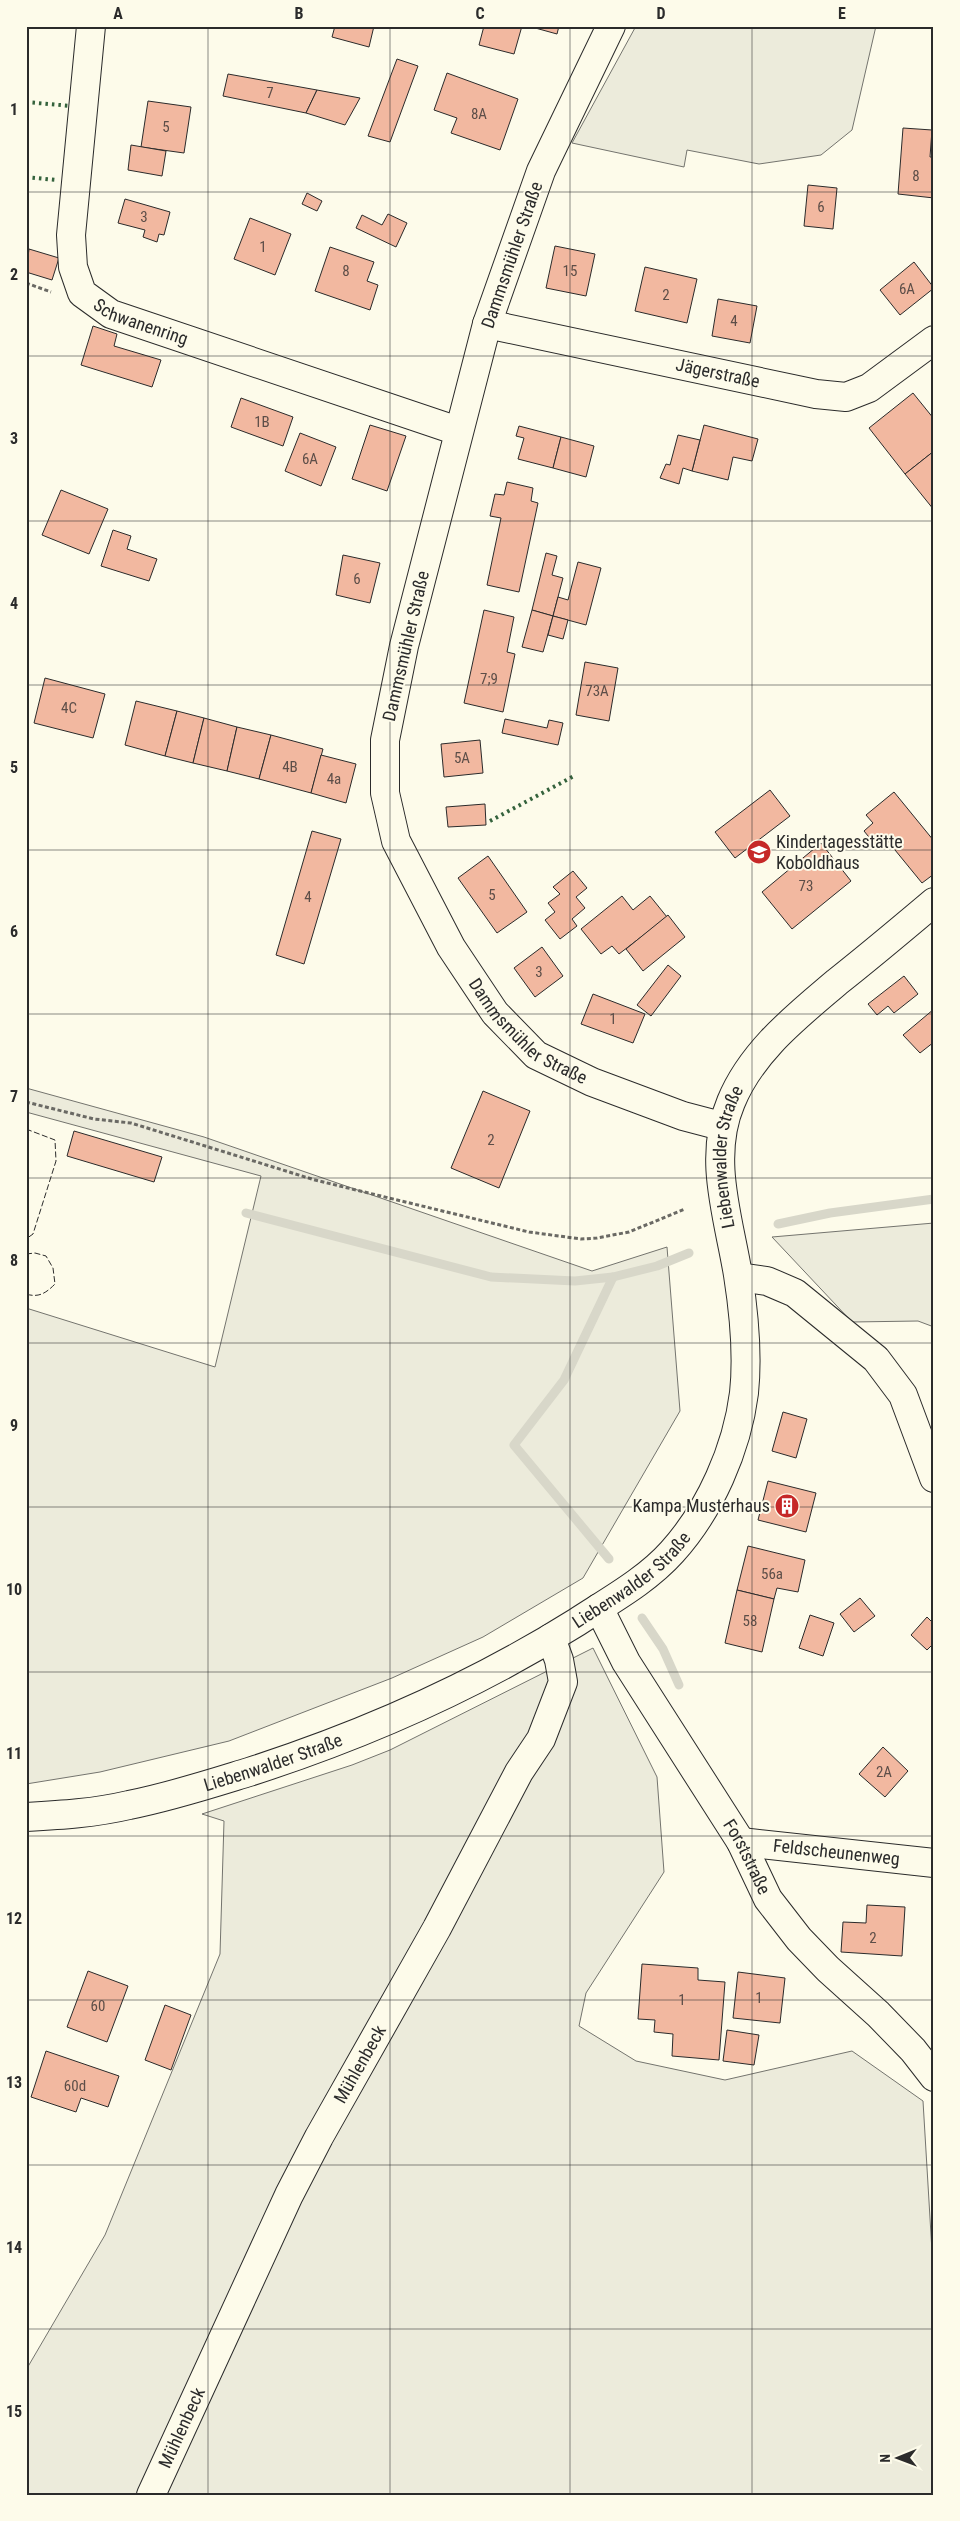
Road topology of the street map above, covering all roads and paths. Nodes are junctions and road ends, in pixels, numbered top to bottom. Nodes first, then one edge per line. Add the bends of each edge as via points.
1 (92, 26) edge
2 (611, 26) edge
3 (487, 324) junction
4 (934, 340) edge
5 (458, 431) junction
6 (934, 902) edge
7 (26, 1102) edge
8 (722, 1126) junction
9 (685, 1209) dead end
10 (739, 1277) junction
11 (934, 1478) edge
12 (599, 1608) junction
13 (551, 1638) junction
14 (26, 1817) edge
15 (741, 1842) junction
16 (934, 1863) edge
17 (934, 2077) edge
18 (151, 2495) edge

1 - 5 street, Schwanenring via 71,235 73,267 82,293 112,314
2 - 3 street, Dammsmühler Straße via 541,171
3 - 4 street, Jägerstraße via 846,398 869,388
3 - 5 street, Dammsmühler Straße
5 - 8 street, Dammsmühler Straße via 404,646 385,740 385,793 396,841 450,947 496,1013 536,1055 592,1082
6 - 8 street, Liebenwalder Straße via 773,1038 744,1074
7 - 9 path via 94,1119 131,1124 315,1180 528,1232 581,1239 629,1232
8 - 10 street, Liebenwalder Straße via 722,1189
10 - 11 street via 767,1281 795,1293 876,1358 903,1395
10 - 12 street, Liebenwalder Straße via 745,1341 744,1395 730,1454 697,1519 671,1553
12 - 13 street, Liebenwalder Straße
12 - 15 street, Forststraße via 626,1662
13 - 14 street, Liebenwalder Straße via 465,1685 344,1740 190,1790 128,1806
13 - 18 street, Mühlenbeck via 563,1682 542,1739 519,1772 437,1928 289,2194
15 - 16 street, Feldscheunenweg
15 - 17 street, Forststraße via 768,1899 799,1939 828,1970 878,2014

